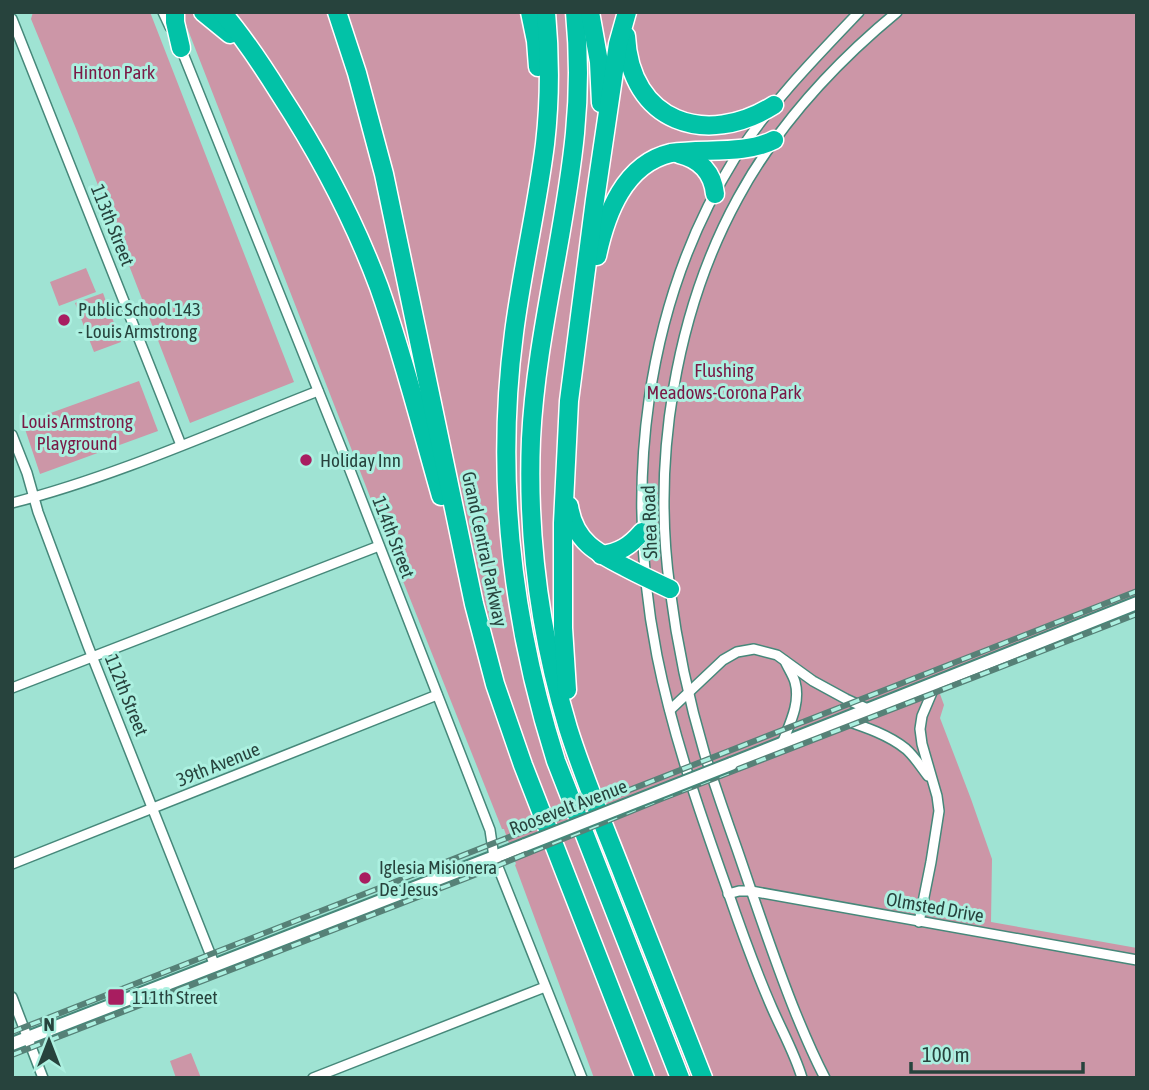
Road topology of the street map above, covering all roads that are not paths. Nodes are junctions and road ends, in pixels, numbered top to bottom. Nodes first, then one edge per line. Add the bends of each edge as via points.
1 (163, 12) edge
2 (175, 12) edge
3 (203, 12) edge
4 (222, 12) edge
5 (337, 12) edge
6 (530, 12) edge
7 (546, 12) edge
8 (575, 12) edge
9 (590, 12) edge
10 (627, 12) edge
11 (859, 12) edge
12 (897, 12) edge
13 (12, 19) edge
14 (181, 48) junction
15 (267, 73) junction
16 (774, 105) junction
17 (774, 140) junction
18 (742, 148) junction
19 (665, 154) junction
20 (542, 165) junction
21 (715, 194) junction
22 (595, 200) junction
23 (576, 345) junction
24 (318, 391) junction
25 (567, 433) junction
26 (12, 435) edge
27 (181, 444) junction
28 (33, 497) junction
29 (12, 503) edge
30 (642, 532) junction
31 (379, 546) junction
32 (601, 555) junction
33 (645, 578) junction
34 (670, 589) junction
35 (1137, 603) edge
36 (478, 625) junction
37 (92, 656) junction
38 (784, 660) junction
39 (936, 683) junction
40 (12, 688) edge
41 (689, 692) junction
42 (436, 695) junction
43 (670, 710) junction
44 (870, 710) junction
45 (844, 720) junction
46 (782, 744) junction
47 (582, 769) junction
48 (932, 780) junction
49 (153, 809) junction
50 (495, 857) junction
51 (12, 864) edge
52 (751, 891) junction
53 (728, 894) junction
54 (919, 922) junction
55 (1137, 960) edge
56 (215, 966) junction
57 (545, 987) junction
58 (12, 997) edge
59 (28, 1038) junction
60 (12, 1044) edge
61 (43, 1078) edge
62 (313, 1078) edge
63 (582, 1078) edge
64 (645, 1078) edge
65 (680, 1078) edge
66 (703, 1078) edge
67 (802, 1078) edge
68 (825, 1078) edge

1 - 14 street, 114th Street
2 - 14 highway
3 - 15 highway
4 - 15 highway
5 - 36 highway, Grand Central Parkway via 384,174
6 - 20 highway via 539,71
7 - 20 highway, Grand Central Parkway via 548,102
8 - 47 highway via 575,131 536,379 530,483 544,628
9 - 22 highway via 601,98
10 - 16 highway via 626,39 633,75 645,95 667,114 690,124 714,126 746,119
10 - 22 highway via 618,44
11 - 16 street, Shea Road
12 - 17 street, Shea Road via 825,78
13 - 27 street, 113th Street
14 - 24 street, 114th Street
15 - 36 highway via 316,153 369,263
16 - 18 street, Shea Road
17 - 18 highway
17 - 34 street, Shea Road via 719,236 680,356 666,461 664,525
18 - 19 highway
18 - 21 street, Shea Road
19 - 21 highway via 685,155 703,166 712,178
19 - 23 highway via 633,175 610,212
20 - 65 highway, Grand Central Parkway via 514,330 506,413 510,548 517,600 533,681 556,761
21 - 30 street, Shea Road via 685,260 658,350 645,424
22 - 23 highway
23 - 25 highway
24 - 27 street
24 - 31 street, 114th Street
25 - 32 highway via 570,516 583,540
25 - 47 highway via 564,660
26 - 28 street, 112th Street
27 - 28 street
28 - 29 street
28 - 37 street, 112th Street
30 - 32 highway via 626,548
30 - 33 street, Shea Road
31 - 37 street
31 - 42 street, 114th Street
32 - 33 highway
33 - 34 highway
33 - 43 street, Shea Road
34 - 41 street, Shea Road
35 - 39 main road, Roosevelt Avenue
36 - 64 highway, Grand Central Parkway via 523,765
37 - 40 street
37 - 49 street, 112th Street
38 - 41 street via 762,650 737,652
38 - 44 street
38 - 46 street via 796,695
39 - 44 main road, Roosevelt Avenue
39 - 48 street via 920,729
41 - 43 street
41 - 52 street, Shea Road
42 - 49 street, 39th Avenue
42 - 50 street, 114th Street via 490,830
43 - 53 street, Shea Road
44 - 45 main road, Roosevelt Avenue
45 - 46 main road, Roosevelt Avenue
45 - 48 street via 898,744
46 - 50 main road, Roosevelt Avenue, bridge
47 - 66 highway
48 - 54 street via 938,820
49 - 51 street, 39th Avenue
49 - 56 street, 112th Street
50 - 56 main road, Roosevelt Avenue
50 - 57 street, 114th Street
52 - 53 street, Olmsted Drive
52 - 54 street, Olmsted Drive
52 - 68 street, Shea Road
53 - 67 street, Shea Road
54 - 55 street, Olmsted Drive
56 - 59 main road, Roosevelt Avenue
57 - 62 street
57 - 63 street, 114th Street
58 - 59 street
59 - 60 main road, Roosevelt Avenue
59 - 61 street

